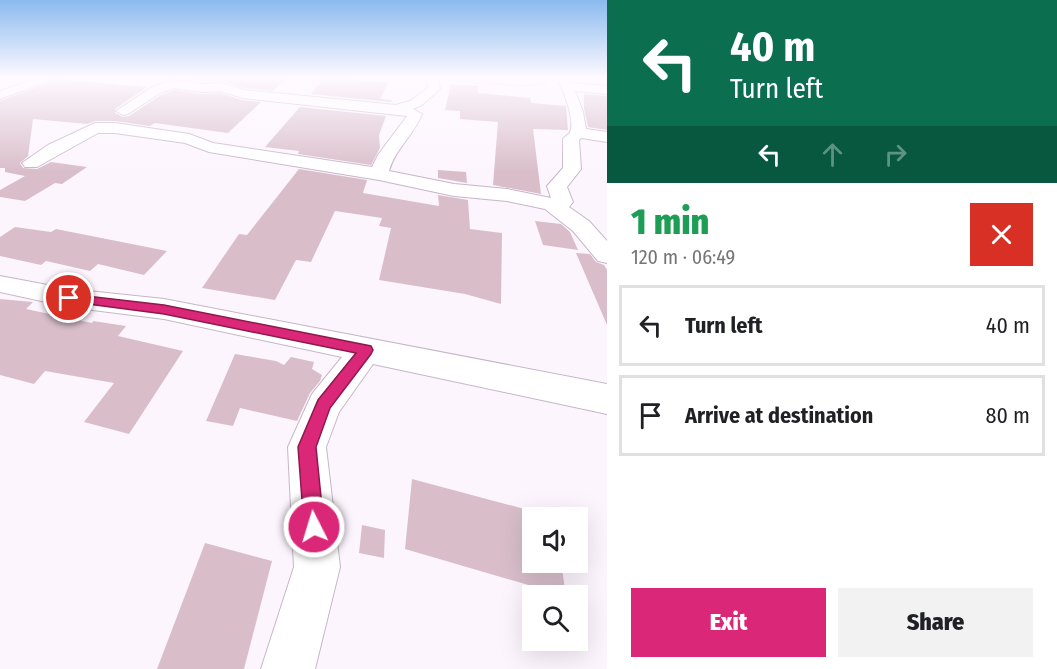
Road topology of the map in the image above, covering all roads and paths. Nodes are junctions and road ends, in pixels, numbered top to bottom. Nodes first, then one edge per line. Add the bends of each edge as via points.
1 (126, 109) edge
2 (396, 109) edge
3 (575, 109) edge
4 (123, 111) dead end
5 (578, 133) junction
6 (607, 137) edge
7 (31, 163) dead end
8 (379, 174) junction
9 (552, 204) junction
10 (607, 256) edge
11 (0, 284) edge
12 (366, 350) junction
13 (607, 399) edge
14 (288, 669) edge

1 - 4 street
2 - 8 street via 415,114 385,155
3 - 5 street
5 - 6 street
5 - 9 street via 571,140 572,168 557,186 563,202
7 - 8 street via 95,129 115,128
8 - 9 street
9 - 10 street via 581,226
11 - 12 street via 69,298 164,309
12 - 13 street
12 - 14 street via 324,405 307,447 317,567

